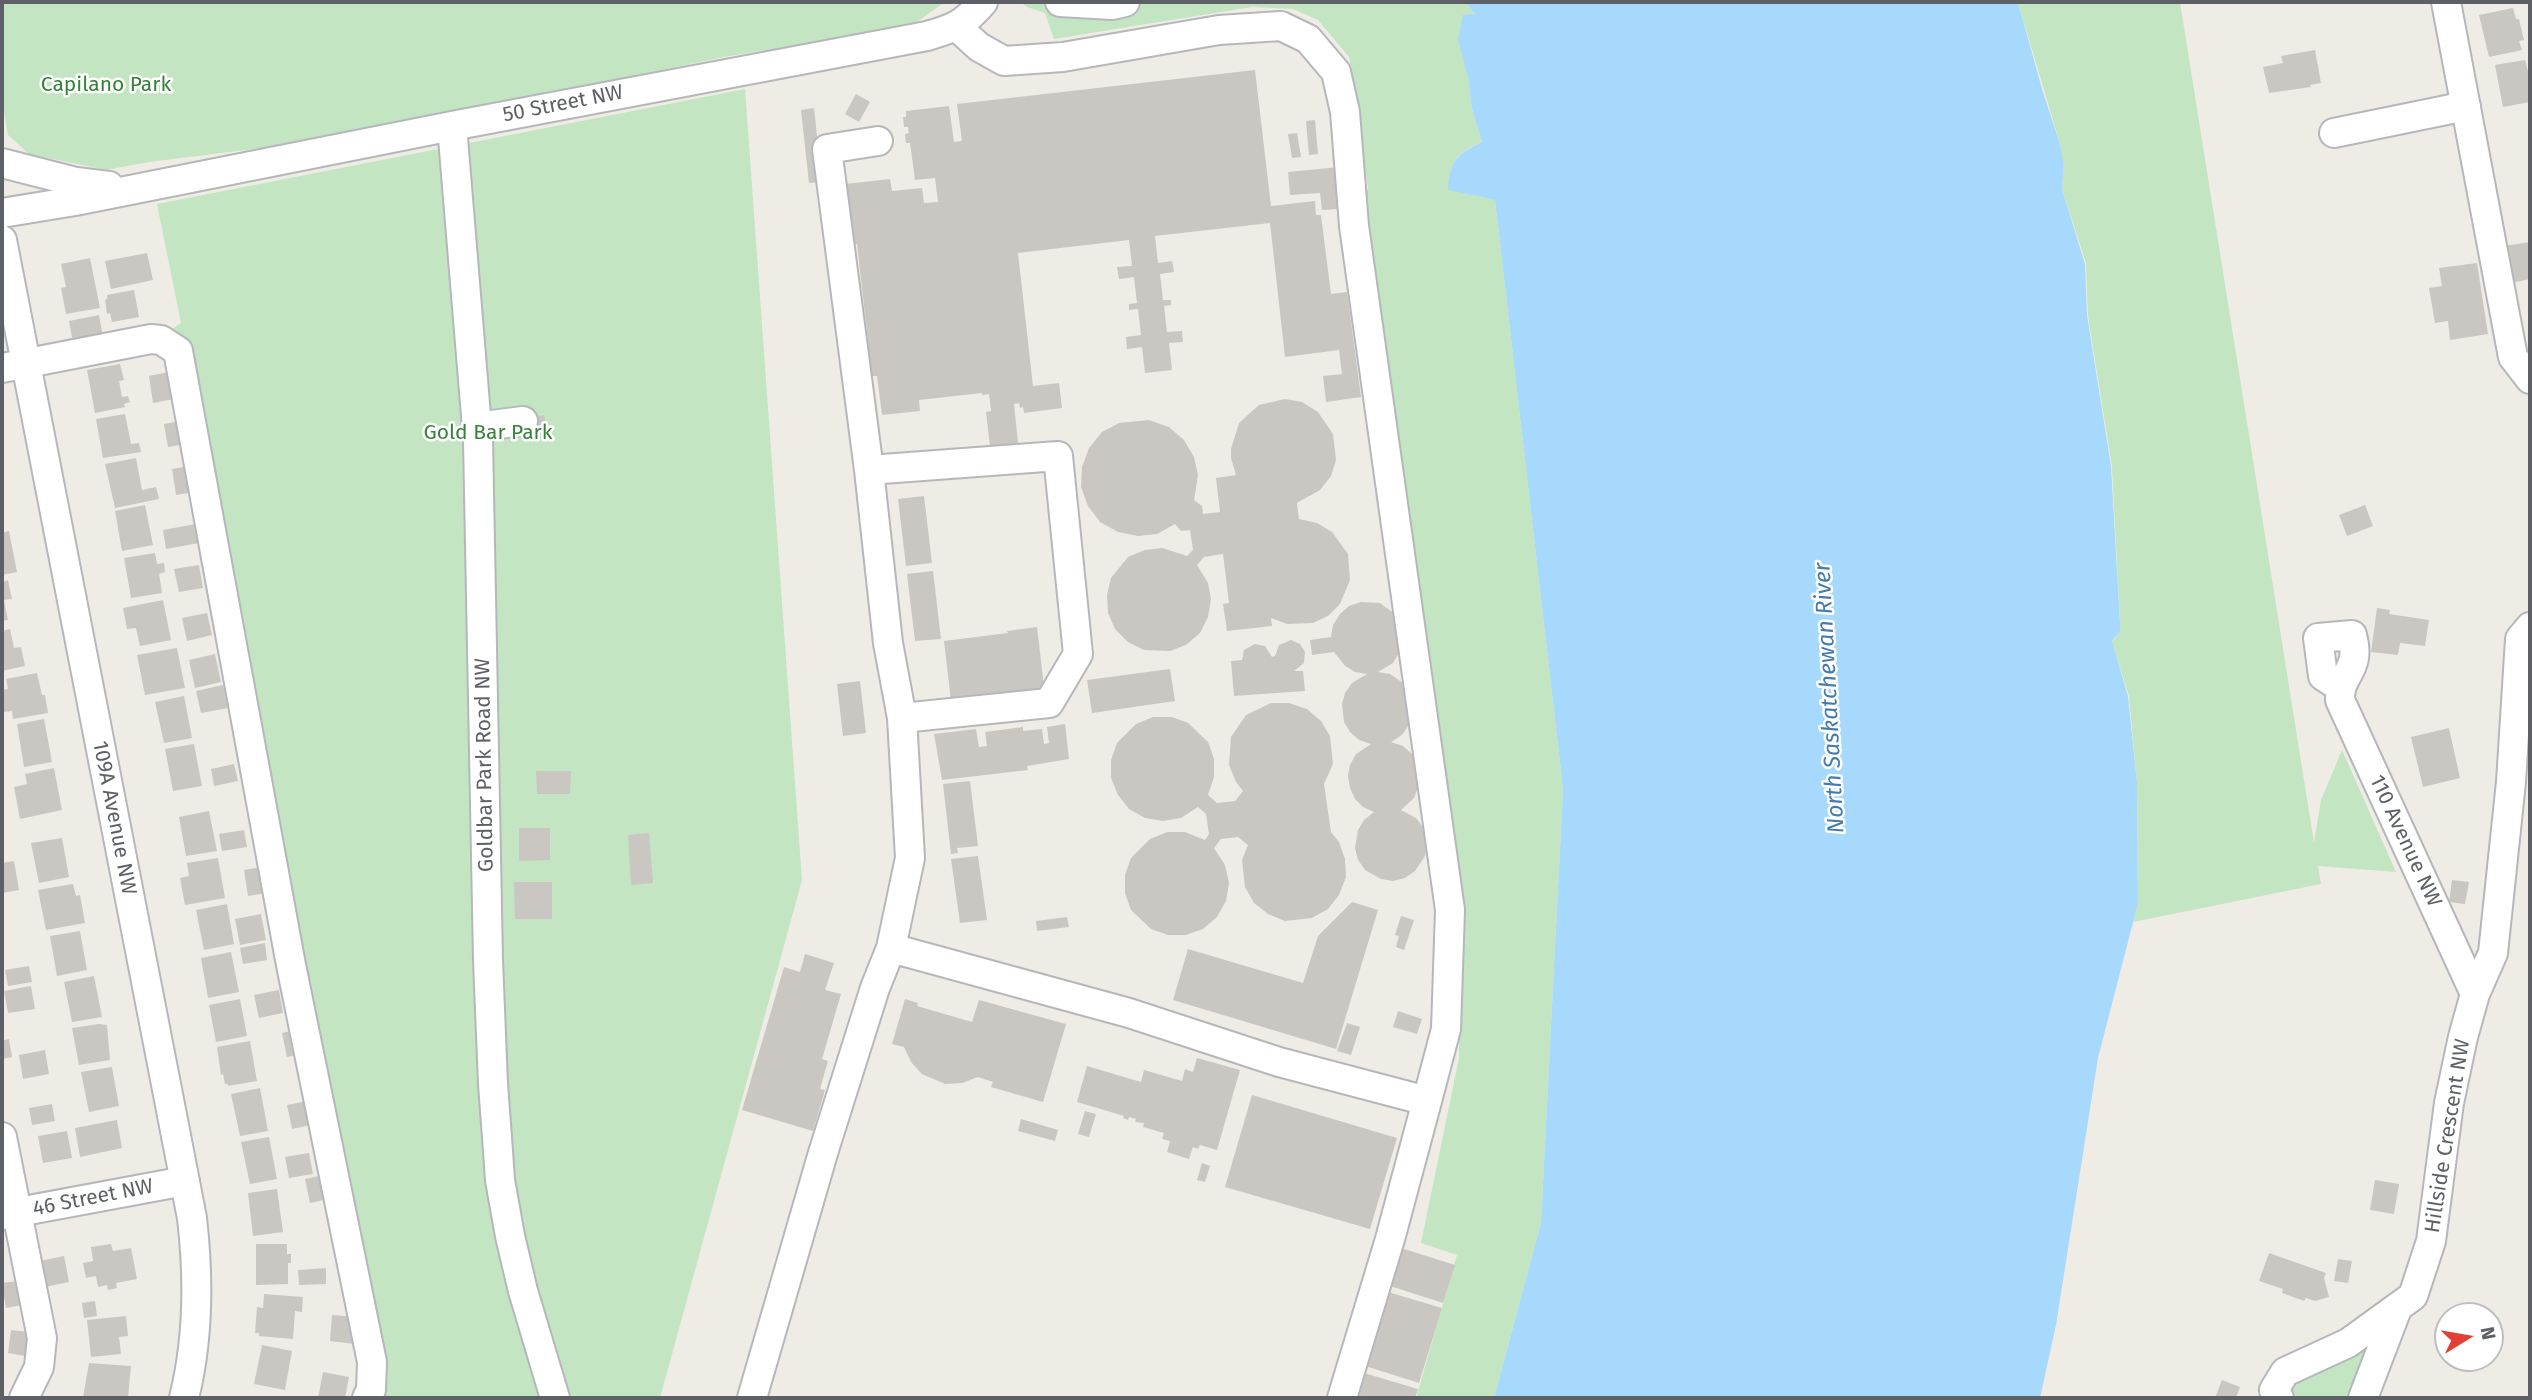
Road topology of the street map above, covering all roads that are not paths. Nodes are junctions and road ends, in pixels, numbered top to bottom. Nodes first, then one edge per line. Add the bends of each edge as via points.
1 (983, 2) edge
2 (1060, 2) edge
3 (1125, 2) edge
4 (2446, 2) edge
5 (956, 26) junction
6 (2466, 106) junction
7 (452, 126) junction
8 (2334, 133) dead end
9 (877, 141) dead end
10 (2, 163) edge
11 (133, 188) junction
12 (2, 213) edge
13 (2, 240) edge
14 (13, 366) edge
15 (2530, 379) edge
16 (523, 421) dead end
17 (476, 427) junction
18 (869, 470) junction
19 (2530, 627) edge
20 (2340, 687) dead end
21 (902, 718) junction
22 (891, 948) junction
23 (2476, 994) junction
24 (1427, 1101) junction
25 (2, 1137) edge
26 (185, 1181) junction
27 (9, 1214) edge
28 (2397, 1309) junction
29 (24, 1398) edge
30 (184, 1398) edge
31 (367, 1398) edge
32 (555, 1398) edge
33 (752, 1398) edge
34 (1342, 1398) edge
35 (2279, 1398) edge
36 (2363, 1398) edge

1 - 5 street, 50 Street NW
2 - 3 street
4 - 6 street
5 - 7 street, 50 Street NW via 926,36
5 - 24 street via 1004,61 1063,57 1219,30 1281,26 1308,39 1336,72 1345,112 1354,226 1450,910 1446,1029
6 - 8 street
6 - 15 street via 2513,358
7 - 11 street, 50 Street NW
7 - 17 street, Goldbar Park Road NW
9 - 18 street via 827,149
10 - 11 street, 50 Street NW via 76,183
11 - 12 street, 50 Street NW
13 - 14 street, 109A Avenue NW
14 - 26 street, 109A Avenue NW
14 - 31 street via 151,339 178,351 286,938 372,1362
16 - 17 street
17 - 32 street, Goldbar Park Road NW via 489,974 500,1180 523,1291
18 - 21 street via 888,643
18 - 21 street via 1058,456 1079,654 1049,703
19 - 23 street, Hillside Crescent NW via 2520,639 2493,953
20 - 23 street, 110 Avenue NW via 2340,700
21 - 22 street via 910,858
22 - 24 street
22 - 33 street via 827,1140
23 - 28 street, Hillside Crescent NW via 2449,1102 2431,1241 2413,1296
24 - 34 street
25 - 27 street
26 - 27 street, 46 Street NW
26 - 30 street, 109A Avenue NW via 197,1289 196,1332
27 - 29 street via 42,1338 39,1367
28 - 35 street, Hillside Crescent NW via 2348,1343 2285,1372 2274,1391
28 - 36 street, Hillside Crescent NW

